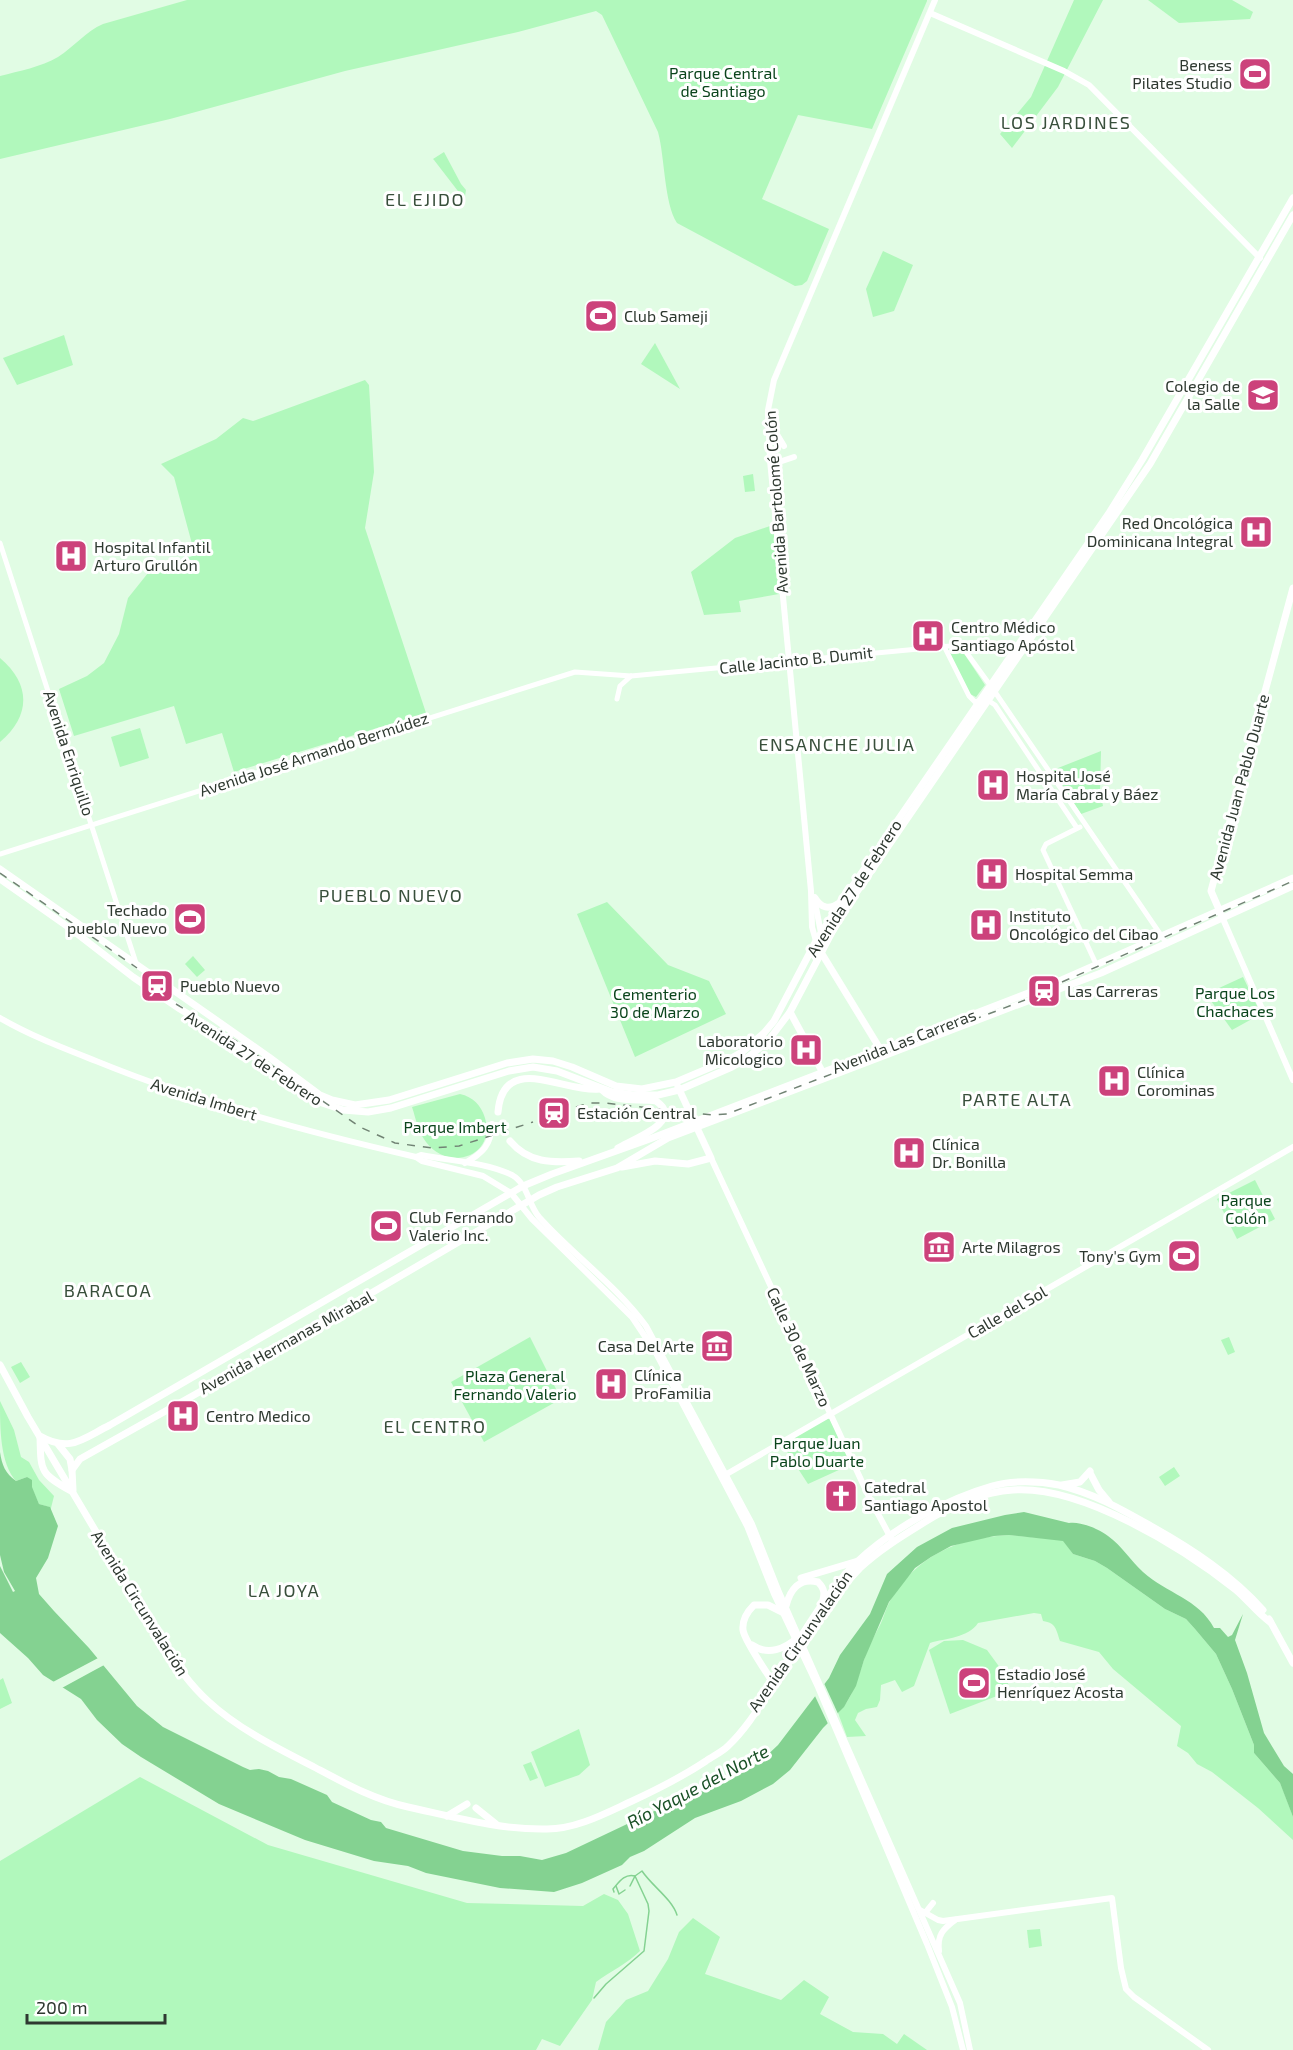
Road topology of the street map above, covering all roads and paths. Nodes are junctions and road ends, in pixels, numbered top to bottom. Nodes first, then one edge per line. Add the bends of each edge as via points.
1 (935, 0) edge
2 (930, 13) junction
3 (1293, 198) edge
4 (1293, 215) edge
5 (1260, 258) junction
6 (768, 420) junction
7 (784, 446) dead end
8 (794, 457) dead end
9 (771, 467) junction
10 (0, 543) edge
11 (1293, 588) edge
12 (944, 646) junction
13 (790, 660) junction
14 (631, 676) junction
15 (992, 689) junction
16 (617, 699) dead end
17 (989, 700) junction
18 (979, 702) junction
19 (92, 824) junction
20 (1084, 825) junction
21 (1077, 828) junction
22 (0, 854) edge
23 (0, 869) edge
24 (1293, 878) edge
25 (0, 879) edge
26 (1293, 886) edge
27 (813, 895) junction
28 (843, 899) junction
29 (1221, 915) junction
30 (821, 933) junction
31 (816, 941) junction
32 (1164, 941) junction
33 (825, 943) junction
34 (820, 951) junction
35 (136, 963) junction
36 (1097, 966) junction
37 (812, 967) junction
38 (829, 967) junction
39 (790, 1012) junction
40 (0, 1018) edge
41 (882, 1053) junction
42 (823, 1072) junction
43 (1293, 1080) edge
44 (459, 1082) junction
45 (676, 1082) junction
46 (602, 1085) junction
47 (588, 1090) junction
48 (679, 1090) junction
49 (608, 1096) junction
50 (498, 1112) dead end
51 (492, 1124) dead end
52 (632, 1139) junction
53 (647, 1140) junction
54 (510, 1141) dead end
55 (1293, 1147) edge
56 (606, 1155) junction
57 (416, 1157) junction
58 (711, 1158) junction
59 (590, 1161) junction
60 (465, 1163) junction
61 (616, 1168) junction
62 (522, 1185) junction
63 (511, 1193) junction
64 (530, 1199) junction
65 (521, 1205) junction
66 (0, 1365) edge
67 (830, 1414) junction
68 (40, 1436) junction
69 (56, 1444) junction
70 (43, 1448) junction
71 (72, 1472) junction
72 (724, 1476) junction
73 (66, 1481) junction
74 (56, 1483) junction
75 (1059, 1485) junction
76 (73, 1493) junction
77 (1059, 1494) junction
78 (1088, 1494) junction
79 (1111, 1504) junction
80 (1110, 1514) junction
81 (891, 1539) junction
82 (858, 1561) junction
83 (801, 1578) dead end
84 (784, 1609) junction
85 (817, 1613) junction
86 (1270, 1622) junction
87 (805, 1631) junction
88 (750, 1644) junction
89 (1293, 1663) edge
90 (773, 1682) junction
91 (467, 1804) dead end
92 (476, 1808) dead end
93 (447, 1816) junction
94 (498, 1826) junction
95 (887, 1842) junction
96 (933, 1903) dead end
97 (918, 1908) junction
98 (925, 1913) junction
99 (956, 1920) junction
100 (943, 1967) junction
101 (963, 2050) edge
102 (970, 2050) edge
103 (1208, 2050) edge

1 - 2 main road, Avenida Bartolomé Colón
2 - 5 main road via 1089,85
2 - 6 main road, Avenida Bartolomé Colón via 774,380
3 - 5 main road, Avenida 27 de Febrero
4 - 15 main road, Avenida 27 de Febrero via 1150,464
5 - 15 main road, Avenida 27 de Febrero via 1142,460
6 - 7 main road
6 - 9 main road, Avenida Bartolomé Colón
8 - 9 main road
9 - 13 main road, Avenida Bartolomé Colón
10 - 19 street, Avenida Enriquillo
11 - 29 main road, Avenida Juan Pablo Duarte via 1211,891
12 - 13 street, Calle Jacinto B. Dumit
12 - 15 street, Calle Jacinto B. Dumit via 961,645
12 - 18 street via 966,692
13 - 14 street, Calle Jacinto B. Dumit
13 - 27 main road, Avenida Bartolomé Colón
14 - 16 street via 620,686
14 - 19 street, Avenida José Armando Bermúdez via 584,671 568,674
15 - 17 main road, Avenida 27 de Febrero
15 - 18 main road, Avenida 27 de Febrero
15 - 20 street
17 - 18 street
17 - 21 street
17 - 33 main road, Avenida 27 de Febrero
18 - 28 main road, Avenida 27 de Febrero
19 - 22 street, Avenida José Armando Bermúdez
19 - 35 street, Avenida Enriquillo
20 - 21 street
20 - 32 street
21 - 36 street via 1046,844 1043,850
23 - 35 main road, Avenida 27 de Febrero
24 - 29 main road, Avenida Las Carreras
25 - 44 main road, Avenida 27 de Febrero via 180,1009 331,1108 355,1113 391,1108
26 - 29 main road, Avenida Las Carreras
27 - 28 main road via 830,908
27 - 30 main road, Avenida Bartolomé Colón
27 - 31 main road, Avenida Bartolomé Colón via 812,927
28 - 30 main road, Avenida 27 de Febrero
29 - 32 main road, Avenida Las Carreras
29 - 43 main road, Avenida Juan Pablo Duarte
30 - 31 main road, Avenida 27 de Febrero
30 - 33 main road, Avenida Bartolomé Colón
31 - 34 main road
31 - 45 main road, Avenida 27 de Febrero via 764,1033 728,1060
32 - 36 main road, Avenida Las Carreras
32 - 41 main road, Avenida Las Carreras via 1081,981
33 - 34 main road, Avenida 27 de Febrero
34 - 37 main road, Avenida 27 de Febrero
34 - 38 main road
35 - 44 main road, Avenida 27 de Febrero via 332,1100 355,1105
36 - 41 main road, Avenida Las Carreras
37 - 38 main road
37 - 39 main road, Avenida 27 de Febrero
38 - 41 main road
39 - 42 main road
39 - 48 main road, Avenida 27 de Febrero via 774,1036 746,1059
40 - 57 main road, Avenida Imbert via 149,1083 288,1125
41 - 42 main road, Avenida Las Carreras
41 - 61 main road, Avenida Las Carreras via 668,1138
42 - 53 main road, Avenida Las Carreras
44 - 46 main road, Avenida 27 de Febrero via 499,1070 542,1067
45 - 46 main road, Avenida 27 de Febrero via 642,1089
45 - 48 main road, Calle 30 de Marzo
46 - 47 main road
46 - 48 main road, Avenida 27 de Febrero via 624,1094 644,1096
46 - 49 main road
47 - 49 main road
47 - 50 main road via 533,1078 519,1079 506,1088
48 - 58 main road, Calle 30 de Marzo
49 - 52 main road via 656,1101 662,1107 660,1125
51 - 60 main road via 487,1147
52 - 53 main road
52 - 56 main road
53 - 56 main road, Avenida Las Carreras
54 - 59 main road via 526,1156 546,1162
55 - 67 main road, Calle del Sol
56 - 59 main road, Avenida Las Carreras
57 - 60 main road, Avenida Imbert
57 - 63 main road, Avenida Imbert via 483,1176
58 - 61 main road via 688,1164 655,1161
58 - 67 main road, Calle 30 de Marzo
59 - 62 main road, Avenida Las Carreras
60 - 62 main road, Avenida Imbert via 511,1175
61 - 64 main road, Avenida Las Carreras
62 - 63 main road, Avenida Las Carreras
62 - 64 main road
63 - 65 main road, Avenida Imbert
63 - 69 main road, Avenida Hermanas Mirabal via 110,1425 71,1444
64 - 65 main road, Avenida Las Carreras
64 - 72 main road via 538,1215 636,1313 660,1350
65 - 71 main road, Avenida Hermanas Mirabal via 80,1459
65 - 72 main road, Avenida Imbert via 642,1329
66 - 68 main road
67 - 72 main road, Calle del Sol
67 - 81 main road, Calle 30 de Marzo
68 - 69 main road
68 - 70 main road
69 - 70 main road, Avenida Hermanas Mirabal
69 - 71 main road via 70,1459
70 - 73 main road, Avenida Circunvalación
70 - 74 main road via 42,1468
71 - 73 main road, Avenida Hermanas Mirabal
71 - 76 main road
72 - 84 main road
73 - 74 main road
73 - 76 main road, Avenida Circunvalación
74 - 76 main road
75 - 78 main road, Avenida Circunvalación
75 - 79 main road via 1077,1484 1090,1472
75 - 81 main road, Avenida Circunvalación via 994,1485 940,1506
76 - 93 main road, Avenida Circunvalación via 183,1676 221,1713 287,1753 372,1796
77 - 78 main road
77 - 80 main road, Avenida Circunvalación
77 - 81 main road, Avenida Circunvalación via 1012,1490 976,1497
78 - 79 main road, Avenida Circunvalación
78 - 80 main road
79 - 86 main road, Avenida Circunvalación via 1220,1569 1252,1598
80 - 86 main road, Avenida Circunvalación via 1217,1575
81 - 82 main road, Avenida Circunvalación
81 - 90 main road, Avenida Circunvalación via 833,1600
82 - 83 main road
82 - 85 main road, Avenida Circunvalación
84 - 85 main road via 795,1587 814,1581 824,1592
84 - 88 main road via 754,1605 750,1609 743,1630
84 - 95 main road
85 - 87 main road, Avenida Circunvalación
86 - 89 main road, Avenida Circunvalación
87 - 88 main road via 781,1649 766,1650
87 - 90 main road, Avenida Circunvalación
88 - 90 main road
90 - 94 main road, Avenida Circunvalación via 735,1739 682,1777 582,1823 550,1829
91 - 93 main road
92 - 94 main road
93 - 94 main road, Avenida Circunvalación
95 - 97 main road
95 - 101 main road via 952,2007
96 - 98 main road
97 - 98 main road
97 - 100 main road
98 - 99 main road via 938,1920
99 - 100 main road via 938,1938
99 - 103 main road via 1112,1898 1126,1989
100 - 102 main road via 960,2003

